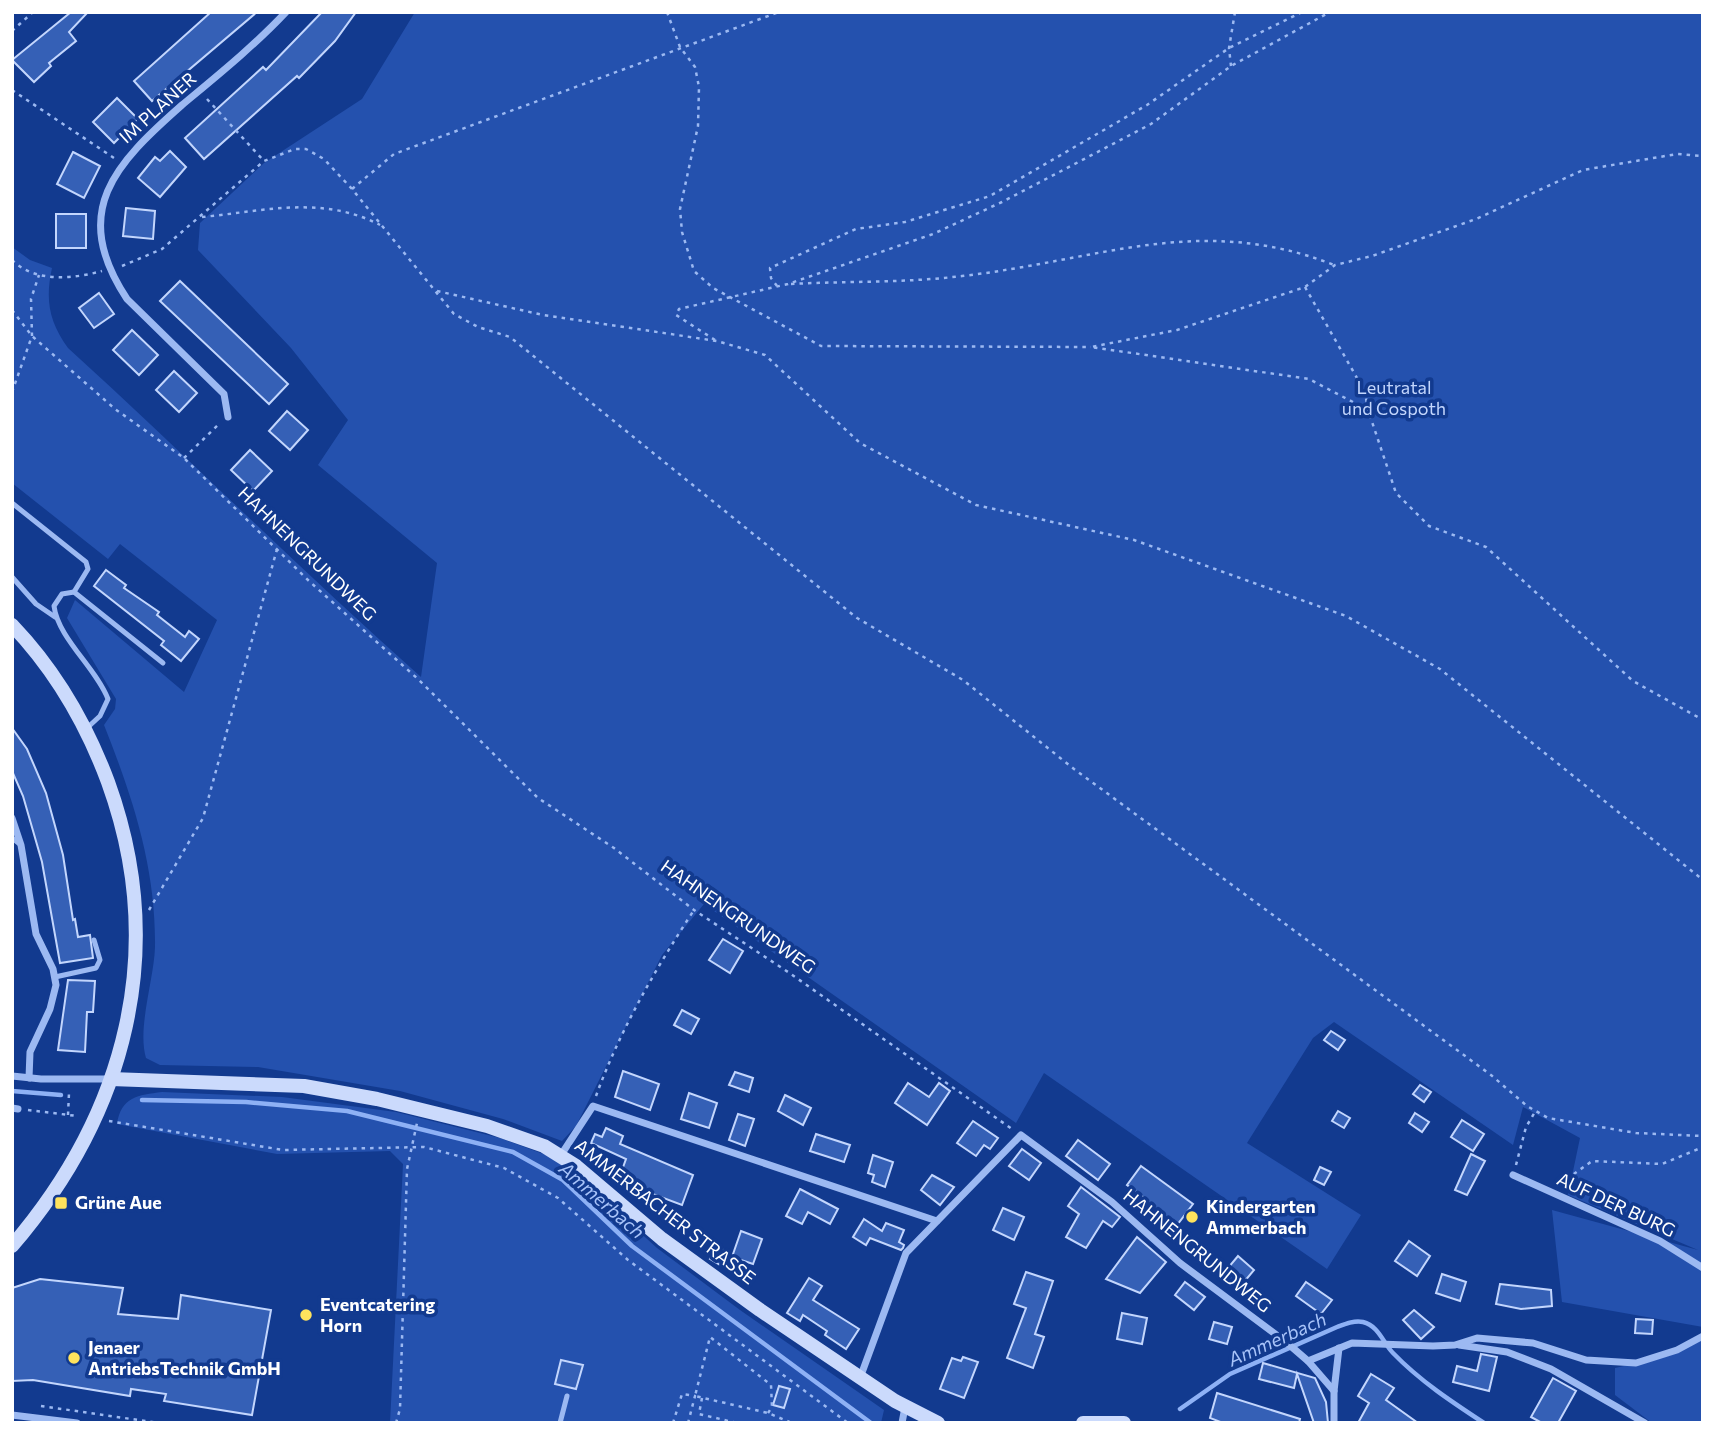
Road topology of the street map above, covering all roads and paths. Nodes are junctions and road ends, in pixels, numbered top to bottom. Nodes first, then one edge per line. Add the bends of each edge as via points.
1 (33, 12) edge
2 (286, 12) edge
3 (667, 12) edge
4 (779, 12) edge
5 (1235, 12) edge
6 (1302, 12) edge
7 (1330, 12) edge
8 (12, 32) edge
9 (680, 47) junction
10 (1229, 48) junction
11 (1231, 66) junction
12 (12, 90) edge
13 (199, 91) junction
14 (1703, 156) edge
15 (264, 161) junction
16 (121, 163) junction
17 (352, 189) junction
18 (202, 217) junction
19 (383, 227) junction
20 (12, 260) edge
21 (1335, 265) junction
22 (110, 269) junction
23 (39, 275) junction
24 (788, 284) junction
25 (777, 286) junction
26 (1305, 287) junction
27 (436, 291) junction
28 (727, 297) junction
29 (12, 310) edge
30 (32, 336) junction
31 (717, 341) junction
32 (1091, 348) junction
33 (12, 392) edge
34 (1368, 410) junction
35 (228, 417) dead end
36 (212, 431) dead end
37 (184, 458) junction
38 (12, 503) edge
39 (277, 549) junction
40 (12, 577) edge
41 (74, 592) junction
42 (55, 617) junction
43 (12, 625) edge
44 (163, 663) dead end
45 (1703, 720) edge
46 (86, 728) junction
47 (12, 818) edge
48 (12, 838) edge
49 (21, 845) junction
50 (1703, 880) edge
51 (694, 910) junction
52 (148, 911) dead end
53 (94, 940) dead end
54 (55, 977) junction
55 (12, 1076) edge
56 (29, 1078) junction
57 (111, 1079) junction
58 (69, 1093) dead end
59 (593, 1106) junction
60 (15, 1108) edge
61 (1536, 1111) junction
62 (68, 1115) junction
63 (82, 1117) dead end
64 (418, 1118) dead end
65 (108, 1121) dead end
66 (1021, 1135) junction
67 (1703, 1136) edge
68 (410, 1147) junction
69 (1703, 1147) edge
70 (561, 1155) junction
71 (1513, 1174) joint
72 (1550, 1191) junction
73 (937, 1221) junction
74 (12, 1246) edge
75 (1703, 1268) edge
76 (1703, 1336) edge
77 (1455, 1345) junction
78 (1339, 1348) junction
79 (1308, 1361) junction
80 (860, 1378) junction
81 (1334, 1391) junction
82 (567, 1396) dead end
83 (695, 1396) junction
84 (702, 1398) junction
85 (35, 1405) dead end
86 (905, 1407) junction
87 (768, 1413) junction
88 (12, 1415) edge
89 (777, 1418) junction
90 (76, 1423) edge
91 (159, 1423) edge
92 (396, 1423) edge
93 (560, 1423) edge
94 (673, 1423) edge
95 (688, 1423) edge
96 (737, 1423) edge
97 (776, 1423) edge
98 (792, 1423) edge
99 (848, 1423) edge
100 (902, 1423) edge
101 (938, 1423) edge
102 (1083, 1423) edge
103 (1124, 1423) edge
104 (1334, 1423) edge
105 (1645, 1423) edge

1 - 8 path
2 - 13 street, IM PLANER
3 - 9 path
4 - 9 path
5 - 10 path
6 - 10 path
7 - 11 path
9 - 17 path via 394,155
9 - 28 path via 695,67 699,88 698,126 680,209 682,232 694,271
10 - 11 path
10 - 25 path via 1147,105 990,195 905,222 856,229 770,268
11 - 24 path via 1151,124 1002,202 933,234
12 - 16 path
13 - 15 path
13 - 16 street, IM PLANER
14 - 21 path via 1677,154 1583,170 1476,219
15 - 17 path via 306,149 324,159
15 - 18 path
16 - 22 street, IM PLANER via 101,212
17 - 19 path
18 - 19 path via 330,207 354,212
18 - 22 path via 162,249
19 - 27 path
20 - 23 path
21 - 24 path via 1297,250 1231,240 1178,240 962,276
21 - 26 path
22 - 23 path via 84,276
22 - 35 street, IM PLANER via 127,299 224,394
23 - 30 path via 31,299
24 - 25 path
25 - 28 path
26 - 32 path via 1177,330
26 - 34 path via 1365,392
27 - 31 path via 557,317
27 - 61 path via 454,314 510,337 858,618 963,680 1084,777
28 - 31 path via 679,309 676,315
28 - 32 path via 821,346
29 - 30 path, HAHNENGRUNDWEG
30 - 33 path
30 - 37 path, HAHNENGRUNDWEG via 115,409
31 - 50 path via 765,355 860,443 976,505 1134,540 1346,617 1440,669
32 - 34 path via 1309,379
34 - 45 path via 1396,493 1429,526 1486,547 1633,681
36 - 37 path
37 - 39 path, HAHNENGRUNDWEG
38 - 41 lane via 86,562 88,569
39 - 51 path, HAHNENGRUNDWEG via 538,798 614,848
39 - 52 path via 203,818
40 - 42 lane
41 - 42 lane via 62,594 54,606
41 - 44 lane
42 - 46 lane via 108,699 100,716
43 - 46 main road via 55,676
46 - 57 main road via 127,843 137,926 133,993
47 - 49 street
48 - 49 lane
49 - 54 street via 36,934
51 - 59 path via 639,1004
51 - 66 path, HAHNENGRUNDWEG
53 - 54 lane via 100,960 96,968
54 - 56 street via 50,1009 30,1052
55 - 56 street, AMMERBACHER STRASSE
56 - 57 street, AMMERBACHER STRASSE
57 - 70 main road, AMMERBACHER STRASSE via 315,1088 487,1126
57 - 74 main road via 69,1171
58 - 62 path
59 - 70 street
59 - 73 street
60 - 62 path
61 - 67 path via 1548,1118 1636,1133
61 - 71 path via 1526,1128
62 - 63 path
64 - 68 path
65 - 68 path via 283,1150
66 - 73 street
66 - 79 street, HAHNENGRUNDWEG via 1112,1202 1180,1263
68 - 92 path
68 - 99 path via 504,1168 548,1192 628,1260
69 - 72 path via 1662,1164 1592,1161
70 - 80 main road, AMMERBACHER STRASSE via 687,1259
71 - 72 street, AUF DER BURG
72 - 75 street, AUF DER BURG via 1660,1241
73 - 80 street via 906,1253
76 - 77 street via 1636,1363 1586,1360 1505,1339 1477,1338
77 - 78 street via 1352,1343
77 - 105 street via 1507,1352 1551,1369
78 - 79 street
78 - 81 street
79 - 81 street, HAHNENGRUNDWEG
80 - 86 main road, AMMERBACHER STRASSE
81 - 104 street
82 - 93 lane
83 - 84 path
83 - 87 path via 710,1337 771,1385
83 - 94 path via 682,1394
83 - 95 path
84 - 87 path
84 - 96 path via 699,1414
85 - 91 path
86 - 100 street
86 - 101 main road, AMMERBACHER STRASSE
87 - 89 path
88 - 90 street
89 - 97 path
89 - 98 path
102 - 103 main road

